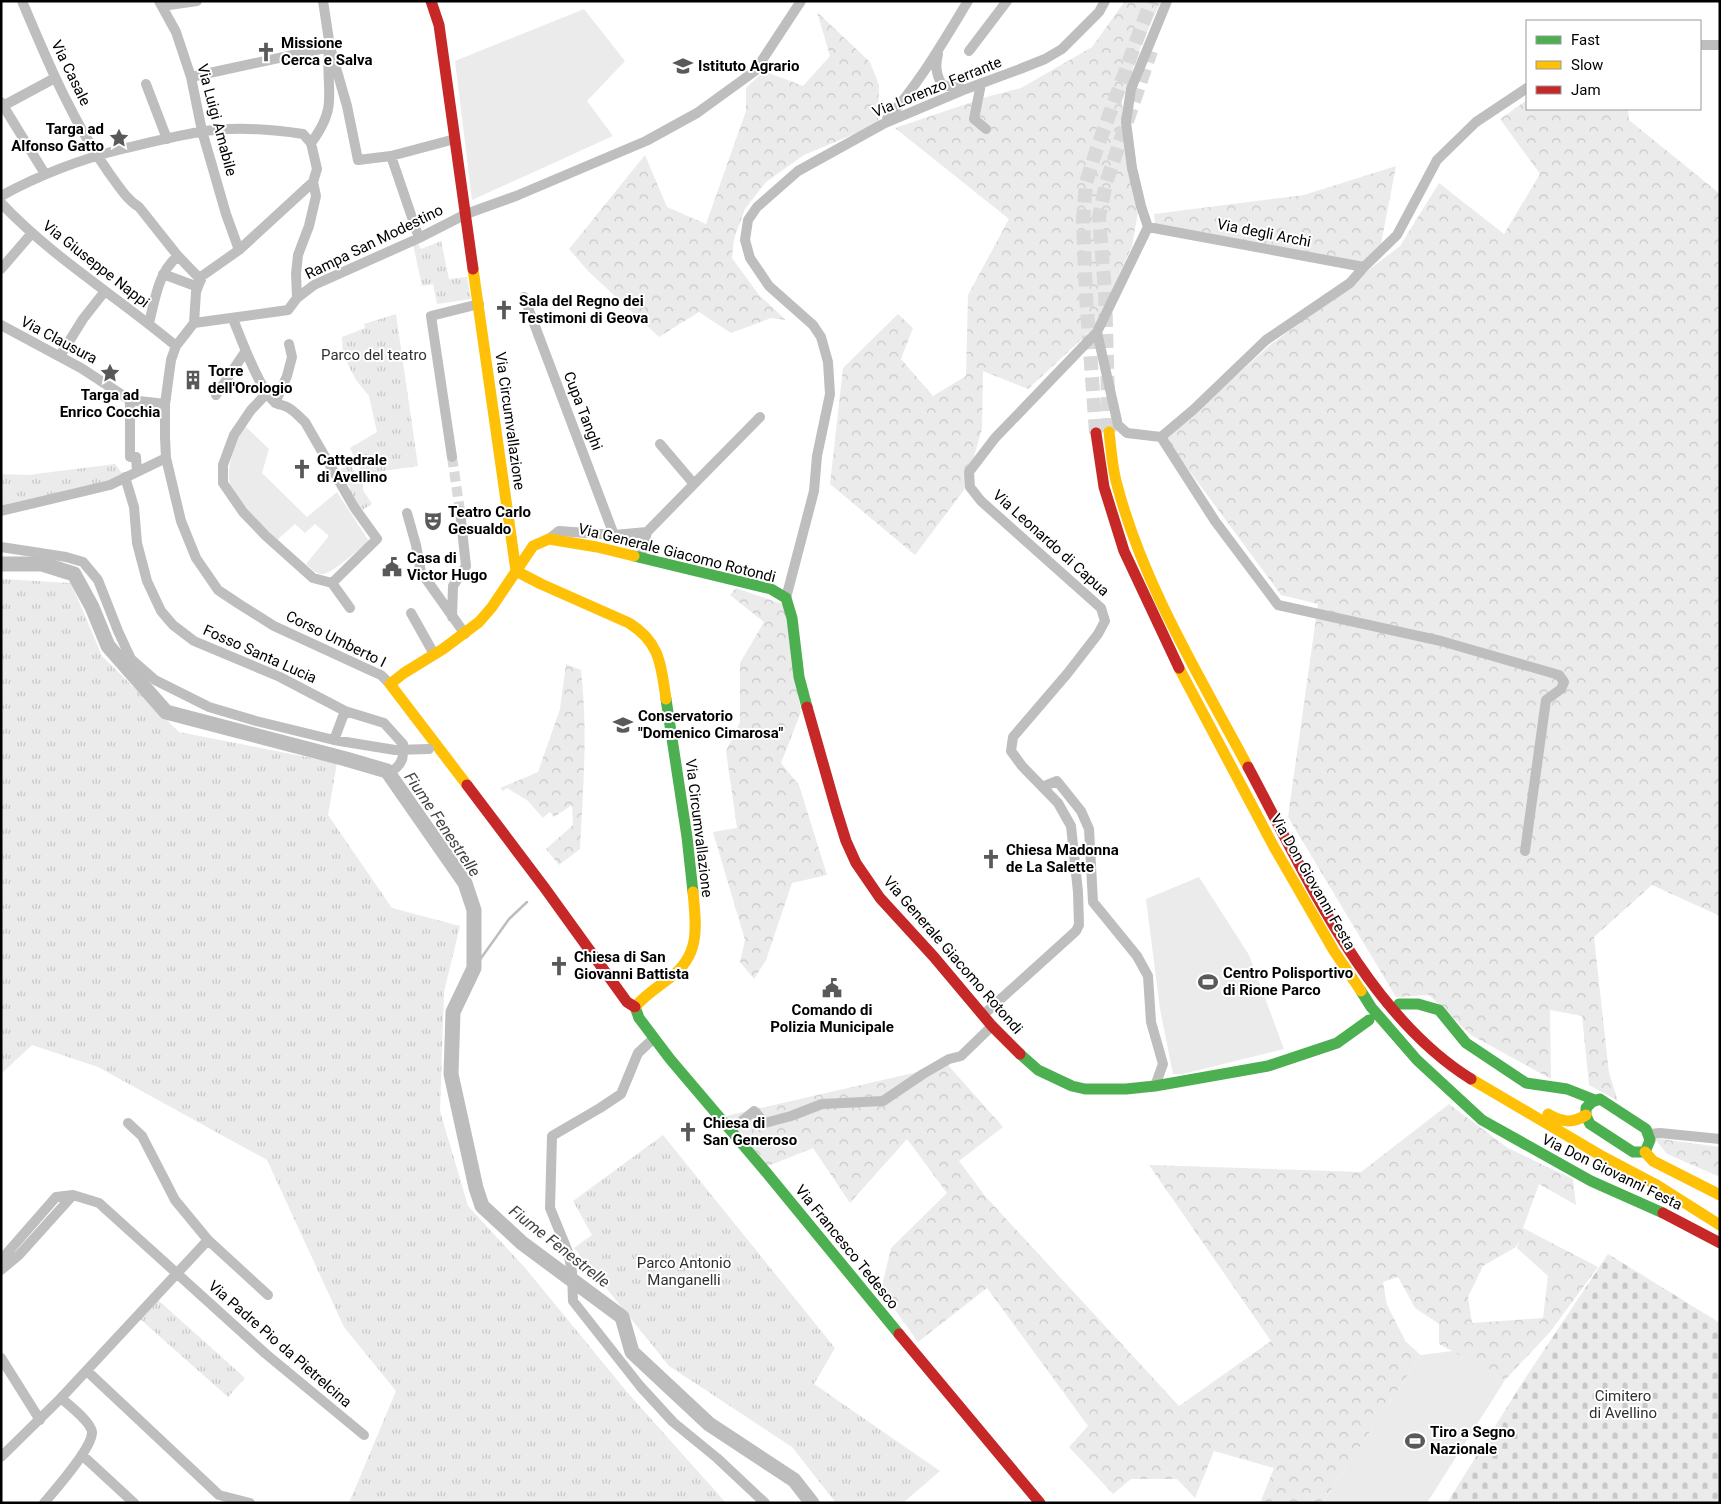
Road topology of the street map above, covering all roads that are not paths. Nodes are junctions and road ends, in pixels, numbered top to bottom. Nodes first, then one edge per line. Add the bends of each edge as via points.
1 (22, 1) edge
2 (197, 1) edge
3 (323, 1) edge
4 (430, 1) edge
5 (801, 1) edge
6 (968, 1) edge
7 (1007, 1) edge
8 (1106, 1) edge
9 (1167, 1) edge
10 (160, 4) edge
11 (1719, 44) edge
12 (1701, 45) edge
13 (330, 46) junction
14 (939, 48) junction
15 (969, 51) dead end
16 (191, 77) junction
17 (54, 78) junction
18 (146, 84) dead end
19 (981, 84) junction
20 (1526, 89) edge
21 (966, 90) junction
22 (2, 105) edge
23 (883, 124) junction
24 (986, 129) dead end
25 (202, 131) junction
26 (455, 138) junction
27 (167, 139) junction
28 (311, 143) junction
29 (96, 155) junction
30 (390, 156) junction
31 (45, 174) junction
32 (313, 182) junction
33 (1, 196) edge
34 (1, 203) edge
35 (466, 214) junction
36 (1148, 227) junction
37 (32, 233) junction
38 (419, 238) junction
39 (239, 250) junction
40 (178, 256) junction
41 (1364, 267) junction
42 (1, 269) edge
43 (163, 274) junction
44 (200, 284) junction
45 (105, 291) junction
46 (524, 297) dead end
47 (297, 298) junction
48 (479, 304) junction
49 (233, 318) junction
50 (148, 323) junction
51 (194, 323) junction
52 (1, 325) edge
53 (1097, 332) junction
54 (289, 344) dead end
55 (176, 346) junction
56 (245, 352) junction
57 (60, 356) junction
58 (267, 393) junction
59 (216, 395) dead end
60 (130, 400) junction
61 (275, 403) junction
62 (165, 404) junction
63 (760, 417) dead end
64 (1109, 432) tunnel mouth
65 (1096, 433) tunnel mouth
66 (1161, 437) junction
67 (660, 444) dead end
68 (452, 457) tunnel mouth
69 (166, 458) junction
70 (137, 471) junction
71 (125, 477) junction
72 (694, 484) junction
73 (1, 511) edge
74 (460, 511) tunnel mouth
75 (407, 513) dead end
76 (647, 532) junction
77 (614, 535) junction
78 (549, 539) junction
79 (1, 547) edge
80 (641, 558) junction
81 (516, 571) junction
82 (332, 583) junction
83 (786, 598) junction
84 (350, 608) dead end
85 (411, 613) dead end
86 (452, 617) junction
87 (465, 634) junction
88 (434, 654) junction
89 (390, 684) junction
90 (345, 711) junction
91 (334, 740) junction
92 (433, 748) junction
93 (396, 768) dead end
94 (1042, 787) junction
95 (1525, 851) dead end
96 (1399, 1004) dead end
97 (635, 1007) junction
98 (984, 1015) junction
99 (1369, 1020) dead end
100 (992, 1026) junction
101 (654, 1038) junction
102 (1480, 1085) junction
103 (1155, 1086) junction
104 (1594, 1100) junction
105 (1586, 1116) junction
106 (128, 1123) dead end
107 (731, 1130) junction
108 (1650, 1134) junction
109 (1720, 1139) edge
110 (1645, 1152) junction
111 (73, 1195) junction
112 (1720, 1195) edge
113 (1720, 1225) edge
114 (208, 1240) junction
115 (1720, 1243) edge
116 (1, 1260) edge
117 (1, 1270) edge
118 (177, 1274) junction
119 (268, 1295) dead end
120 (1, 1358) edge
121 (87, 1371) junction
122 (61, 1398) junction
123 (40, 1420) junction
124 (364, 1436) dead end
125 (82, 1455) junction
126 (1, 1458) edge
127 (44, 1503) edge
128 (134, 1503) edge
129 (250, 1503) edge
130 (765, 1503) edge
131 (1040, 1503) edge

1 - 17 street, Via Casale
2 - 10 street
3 - 13 street
4 - 26 street, Via Circumvallazione via 439,25
5 - 35 street, Rampa San Modestino via 755,71 697,113 646,141
6 - 14 street
7 - 15 street
8 - 19 street, Via Lorenzo Ferrante via 1062,48 1037,62
9 - 36 street via 1131,89 1126,122 1132,168
10 - 16 street, Via Luigi Amabile via 176,32
11 - 12 street
13 - 16 street
13 - 28 street via 330,102 321,129
13 - 30 street via 358,160
14 - 21 street via 937,76 942,85
14 - 23 street via 903,102
16 - 25 street, Via Luigi Amabile
17 - 22 street
17 - 29 street, Via Casale
18 - 27 street
19 - 21 street, Via Lorenzo Ferrante
19 - 24 street via 974,119
20 - 41 street via 1476,122 1438,160 1397,235
21 - 23 street, Via Lorenzo Ferrante
22 - 31 street
23 - 83 street, Via Lorenzo Ferrante via 798,171 757,207 748,220 745,240 750,258 769,286 813,325 821,337 828,362 830,394 817,456 814,491
25 - 27 street
25 - 28 street via 282,131 304,134
25 - 39 street, Via Luigi Amabile
26 - 30 street
26 - 35 street, Via Circumvallazione
27 - 29 street
28 - 32 street via 317,169
29 - 31 street
29 - 40 street, Via Casale
30 - 38 street
31 - 33 street
32 - 39 street
32 - 47 street via 316,196 298,255
34 - 37 street, Via Giuseppe Nappi
35 - 38 street, Rampa San Modestino
35 - 48 street, Via Circumvallazione
36 - 41 street, Via degli Archi
36 - 53 street
37 - 42 street
37 - 45 street, Via Giuseppe Nappi
38 - 47 street, Rampa San Modestino via 314,284
39 - 44 street via 202,276
40 - 43 street
40 - 44 street, Via Casale
41 - 66 street via 1350,283 1266,340
43 - 44 street
43 - 50 street
44 - 51 street
45 - 50 street, Via Giuseppe Nappi
45 - 57 street
46 - 77 street, Cupa Tanghi
47 - 49 street, Rampa San Modestino via 288,310
48 - 68 street via 431,316
48 - 81 street, Via Circumvallazione
49 - 51 street, Rampa San Modestino
49 - 56 street
50 - 55 street, Via Giuseppe Nappi
51 - 55 street
52 - 57 street, Via Clausura
53 - 66 street via 1118,425 1127,433
53 - 94 street, Via Leonardo di Capua via 995,438 969,472 970,487 981,501 1101,608 1105,621 1067,674 1013,737 1011,751
54 - 61 street via 292,357
55 - 62 street, Corso Umberto I
56 - 58 street
56 - 59 street
57 - 60 street, Via Clausura via 105,380
58 - 61 street
58 - 82 street via 250,410 234,435 223,465 223,483 243,512 266,536 312,578
60 - 62 street
60 - 70 street via 130,457 136,458
61 - 82 street via 294,411 305,422 354,507 377,539
62 - 69 street, Corso Umberto I
63 - 72 street
64 - 102 street, Via Don Giovanni Festa via 1116,480 1139,553 1170,621 1324,907 1352,956 1390,1006 1451,1067
65 - 115 street, Via Don Giovanni Festa via 1106,493 1124,551 1144,596 1274,847 1334,951 1371,1007 1418,1060 1482,1120 1591,1181 1670,1216
66 - 95 street via 1215,520 1278,605 1441,641 1559,675 1564,682 1561,689 1546,700
67 - 72 street
69 - 70 street
69 - 89 street, Corso Umberto I via 184,530 196,558 218,590 274,626 381,675
70 - 71 street
71 - 73 street via 110,485
71 - 90 street, Fosso Santa Lucia via 134,507 137,542 147,582 161,612 194,641 287,680
72 - 76 street
74 - 86 street via 466,566 453,586
75 - 86 street via 420,572
76 - 77 street
76 - 80 street
77 - 78 street via 559,531
78 - 80 street, Via Generale Giacomo Rotondi
78 - 81 street via 533,546
79 - 91 street via 83,562 98,580 131,659 155,680 209,707
80 - 83 street, Via Generale Giacomo Rotondi via 770,589
81 - 87 street via 488,612
81 - 97 street, Via Circumvallazione via 642,631 651,640 661,664 696,930 684,965
82 - 84 street
83 - 98 street, Via Generale Giacomo Rotondi via 792,618 799,677 836,810 856,863 880,898
85 - 88 street
86 - 87 street
87 - 88 street
88 - 89 street
89 - 92 street, Corso Umberto I
90 - 91 street
90 - 93 street, Fosso Santa Lucia via 384,723 397,736 403,744 404,757
91 - 92 street, bridge via 395,750
92 - 97 street, Corso Umberto I via 544,887 627,1002
94 - 98 street, Via Leonardo di Capua via 1058,803 1071,826 1078,925 1076,931
94 - 103 street via 1057,781 1081,811 1089,828 1093,902 1137,956 1148,976 1151,1022 1163,1064
96 - 104 street via 1418,1004 1438,1010 1466,1043 1526,1083 1567,1089
97 - 101 street, Via Francesco Tedesco
98 - 100 street, Via Generale Giacomo Rotondi
99 - 103 street, Via Generale Giacomo Rotondi via 1328,1047 1268,1066
100 - 103 street, Via Generale Giacomo Rotondi via 1038,1070 1072,1086 1126,1089
100 - 107 street via 962,1056 949,1059 883,1101 822,1104 765,1123 754,1111
101 - 107 street, Via Francesco Tedesco
101 - 130 street via 638,1054 621,1094 552,1136 550,1208 568,1252 573,1301 640,1386 674,1422
102 - 105 street via 1525,1101 1562,1122 1571,1123
102 - 113 street, Via Don Giovanni Festa via 1655,1184
104 - 105 street via 1585,1109
104 - 108 street via 1606,1102
105 - 110 street via 1589,1123 1633,1152
106 - 114 street via 142,1136 175,1200
107 - 131 street, Via Francesco Tedesco
108 - 109 street
108 - 110 street via 1651,1140
110 - 112 street via 1654,1161
111 - 116 street via 56,1197
111 - 117 street via 19,1255
111 - 118 street, Via Padre Pio da Pietrelcina via 99,1203
114 - 118 street
114 - 119 street
118 - 121 street
118 - 124 street, Via Padre Pio da Pietrelcina
120 - 123 street
121 - 122 street
121 - 129 street via 219,1495
122 - 123 street
122 - 125 street via 92,1432
123 - 126 street
125 - 127 street
125 - 128 street

